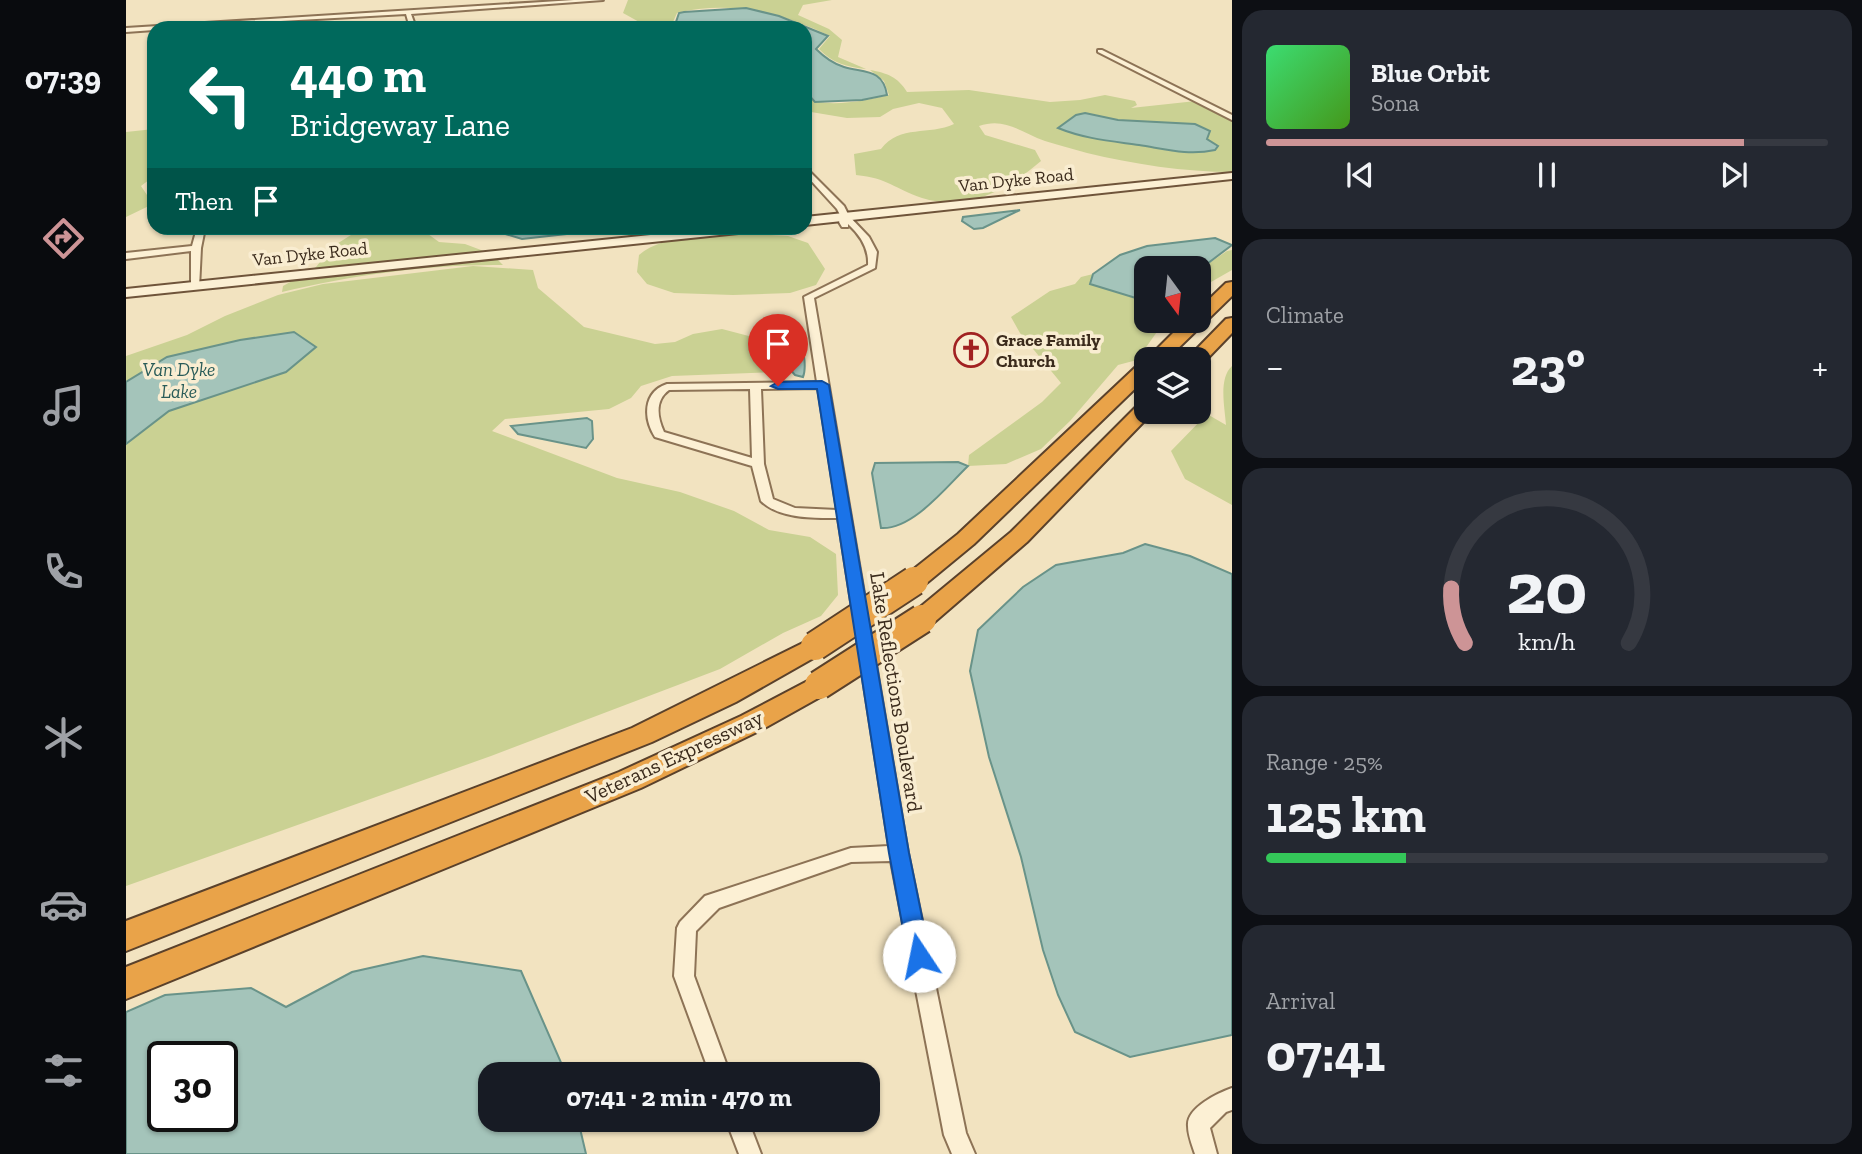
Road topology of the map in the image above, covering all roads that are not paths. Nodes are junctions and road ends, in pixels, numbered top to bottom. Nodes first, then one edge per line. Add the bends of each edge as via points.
1 (600, 0) edge
2 (408, 12) junction
3 (267, 21) edge
4 (411, 21) edge
5 (147, 29) edge
6 (126, 30) edge
7 (1100, 51) dead end
8 (1232, 118) edge
9 (1232, 176) edge
10 (812, 177) edge
11 (845, 217) junction
12 (812, 220) edge
13 (199, 235) edge
14 (681, 235) edge
15 (196, 248) junction
16 (126, 256) edge
17 (196, 286) junction
18 (1232, 287) edge
19 (126, 293) edge
20 (1211, 307) edge
21 (1232, 323) edge
22 (1183, 333) edge
23 (1169, 347) edge
24 (1208, 347) edge
25 (1134, 379) edge
26 (822, 385) junction
27 (755, 386) junction
28 (1134, 420) edge
29 (758, 464) junction
30 (844, 514) junction
31 (899, 853) junction
32 (126, 936) edge
33 (126, 983) edge
34 (716, 1062) edge
35 (1232, 1099) edge
36 (742, 1132) edge
37 (750, 1154) edge
38 (964, 1154) edge
39 (1206, 1154) edge

1 - 2 street
2 - 3 street
2 - 4 street
5 - 6 street
7 - 8 street
9 - 11 main road, Van Dyke Road
10 - 11 street
11 - 12 main road, Van Dyke Road
11 - 26 street, Lake Reflections Boulevard via 875,257 872,266 809,298
13 - 15 street
14 - 17 main road, Van Dyke Road
15 - 16 street
15 - 17 street
17 - 19 main road, Van Dyke Road
18 - 20 highway
21 - 24 highway
22 - 23 highway
25 - 32 highway, Veterans Expressway, bridge via 966,539 914,581 815,646 630,740
26 - 27 street
26 - 30 street, Lake Reflections Boulevard
27 - 29 street
27 - 29 street via 659,390 654,396 653,425 659,434
28 - 33 highway, Veterans Expressway, bridge via 1019,537 922,619 751,723 630,780
29 - 30 street via 767,500 782,510
30 - 31 street, Lake Reflections Boulevard
31 - 34 street via 851,855 712,902 687,928 684,976
31 - 38 street, Lake Reflections Boulevard via 955,1135
35 - 39 street via 1219,1103 1198,1124
36 - 37 street

